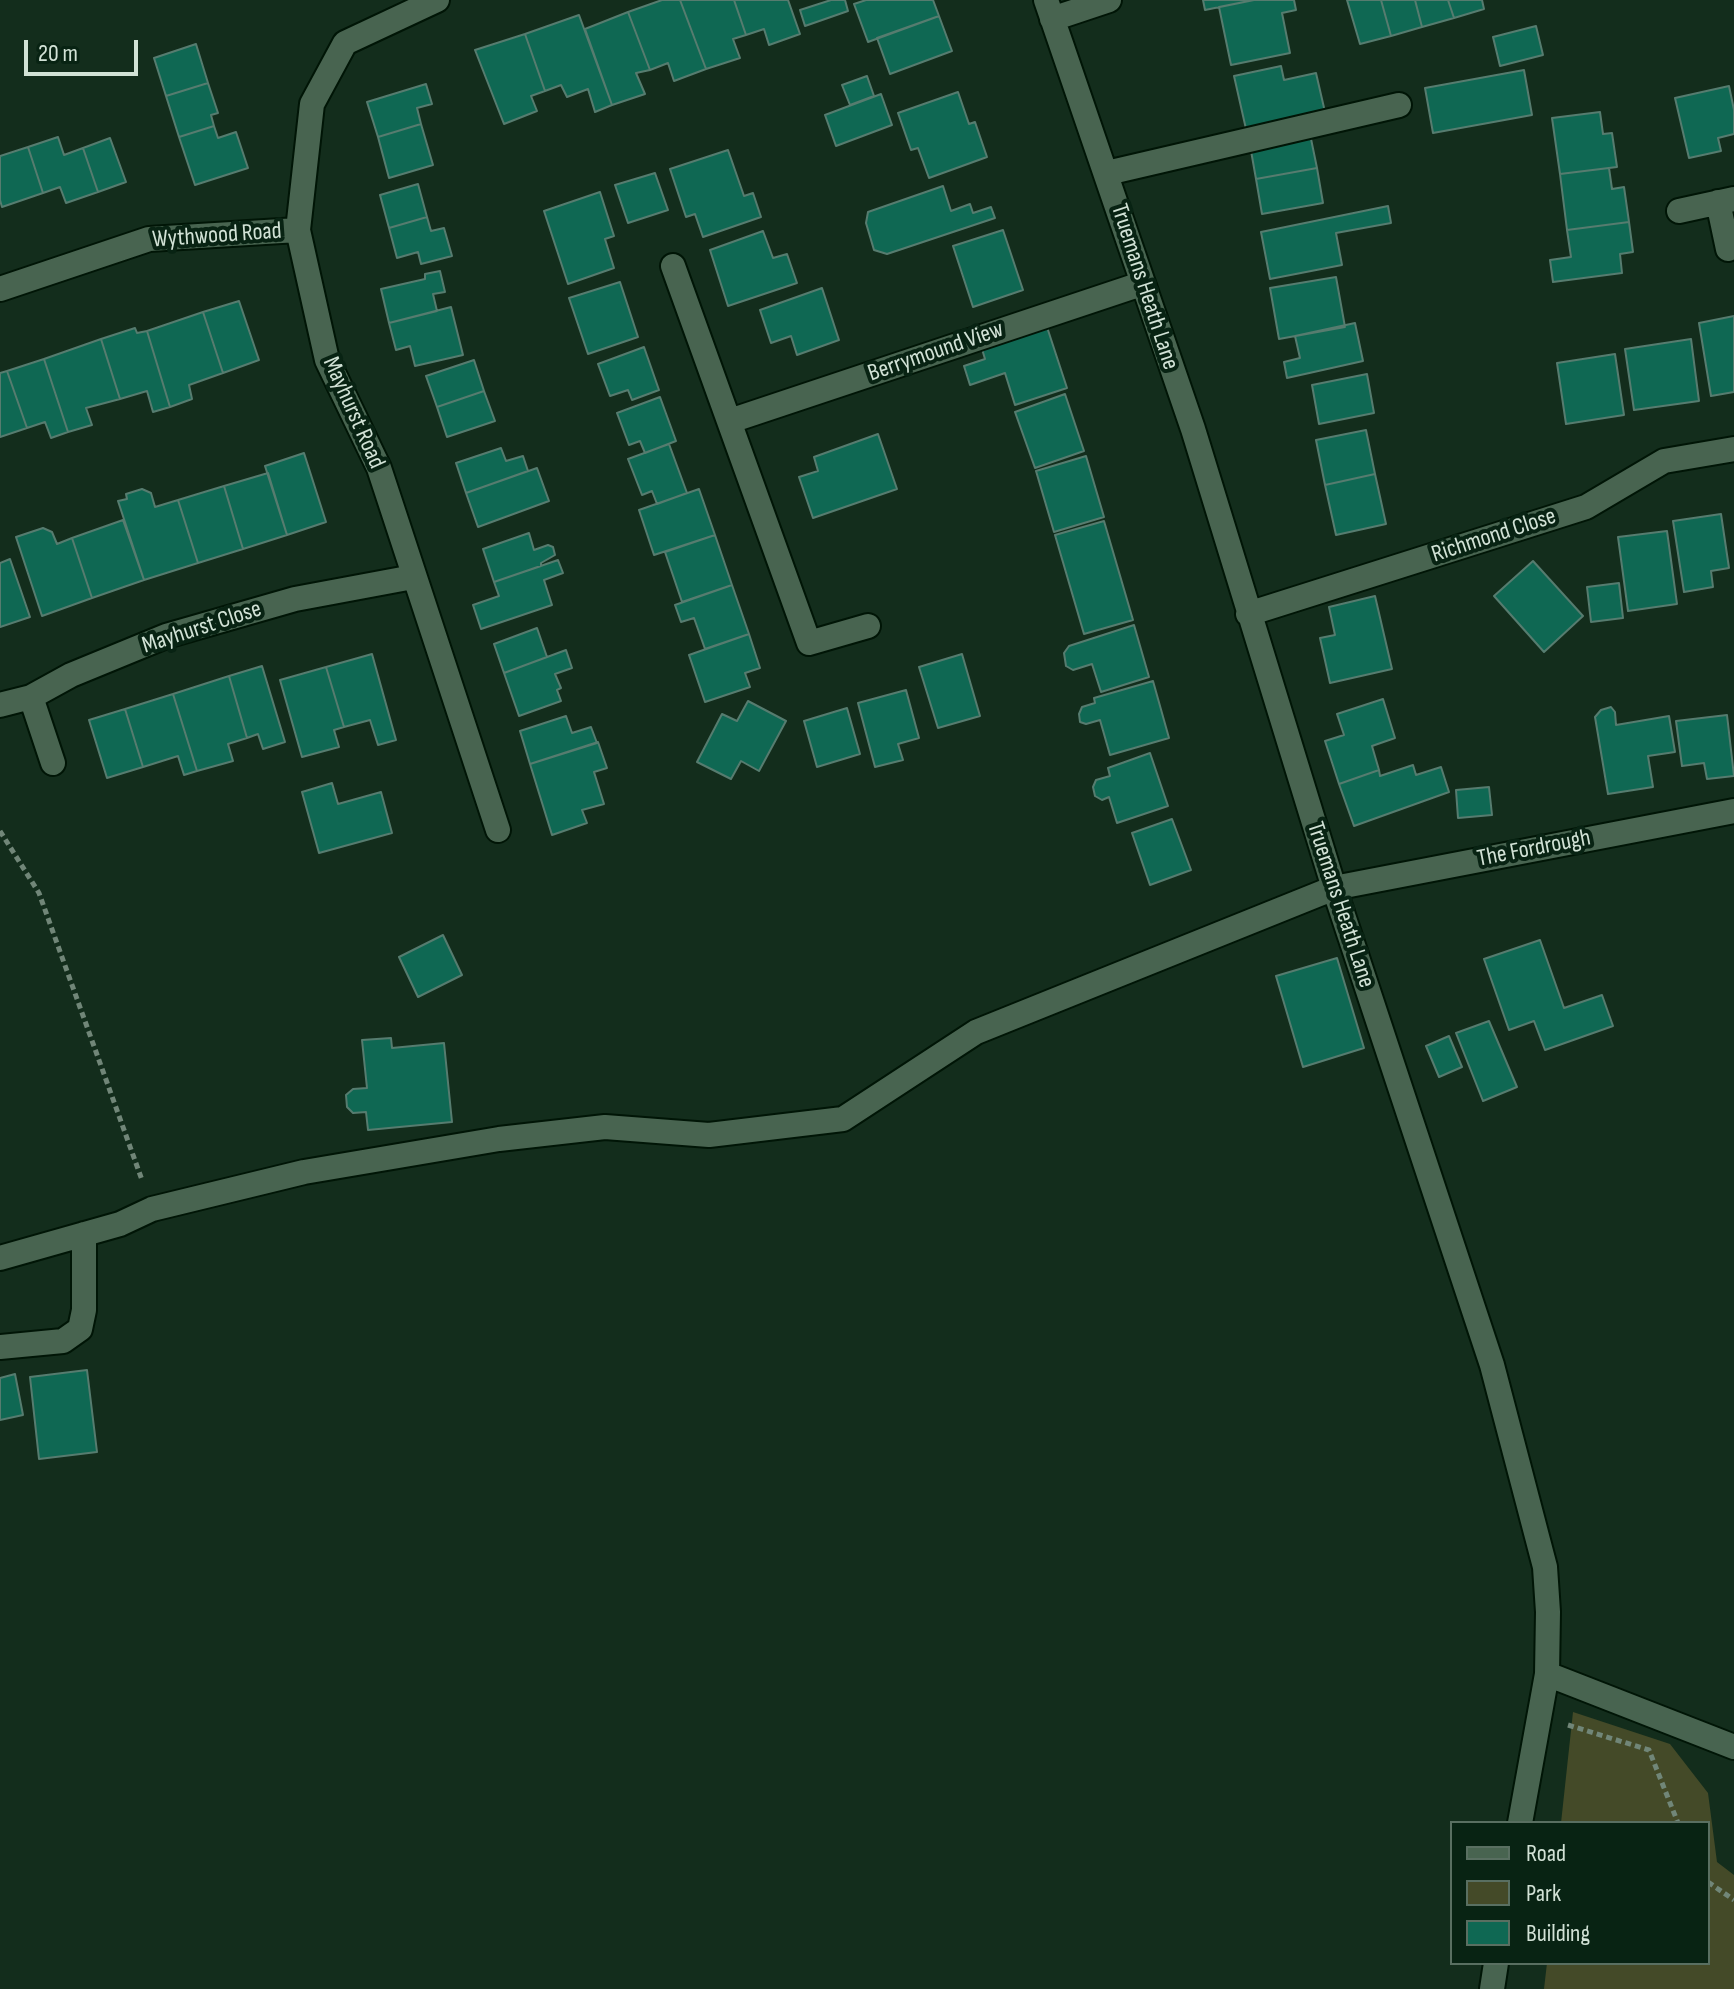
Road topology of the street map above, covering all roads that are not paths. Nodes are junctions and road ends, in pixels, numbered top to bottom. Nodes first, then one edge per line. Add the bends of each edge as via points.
1 (437, 0) edge
2 (1109, 0) edge
3 (1049, 10) edge
4 (1399, 105) dead end
5 (1107, 173) junction
6 (1726, 200) edge
7 (1679, 211) dead end
8 (298, 230) junction
9 (1728, 249) dead end
10 (673, 266) dead end
11 (1141, 284) junction
12 (0, 289) edge
13 (730, 421) junction
14 (1734, 449) edge
15 (413, 577) junction
16 (1248, 614) junction
17 (868, 626) dead end
18 (31, 697) junction
19 (0, 705) edge
20 (53, 763) dead end
21 (1734, 811) edge
22 (498, 830) dead end
23 (1334, 888) junction
24 (84, 1234) junction
25 (0, 1258) edge
26 (0, 1347) edge
27 (1547, 1674) junction
28 (1734, 1747) edge
29 (1520, 1821) edge
30 (1496, 1965) edge
31 (1492, 1989) edge

1 - 8 street, Mayhurst Road via 345,43 312,104
2 - 3 street
3 - 5 street, Truemans Heath Lane
4 - 5 street
5 - 11 street, Truemans Heath Lane
6 - 7 street
6 - 9 street
8 - 12 street, Wythwood Road via 149,239
8 - 15 street, Mayhurst Road via 327,360 379,468
10 - 13 street
11 - 13 street, Berrymound View
11 - 16 street, Truemans Heath Lane via 1193,429
13 - 17 street via 809,643
14 - 16 street, Richmond Close via 1664,461 1586,507
15 - 18 street, Mayhurst Close via 295,599 166,636
15 - 22 street, Mayhurst Road
16 - 23 street, Truemans Heath Lane
18 - 19 street, Mayhurst Close
18 - 20 street
21 - 23 street, The Fordrough
23 - 24 street, The Fordrough via 976,1032 843,1119 709,1135 605,1127 499,1139 304,1172 152,1209
23 - 27 street, Truemans Heath Lane via 1492,1365 1545,1567
24 - 25 street, The Fordrough
24 - 26 street via 80,1329 63,1341
27 - 28 street
27 - 29 street, Truemans Heath Lane
30 - 31 street

